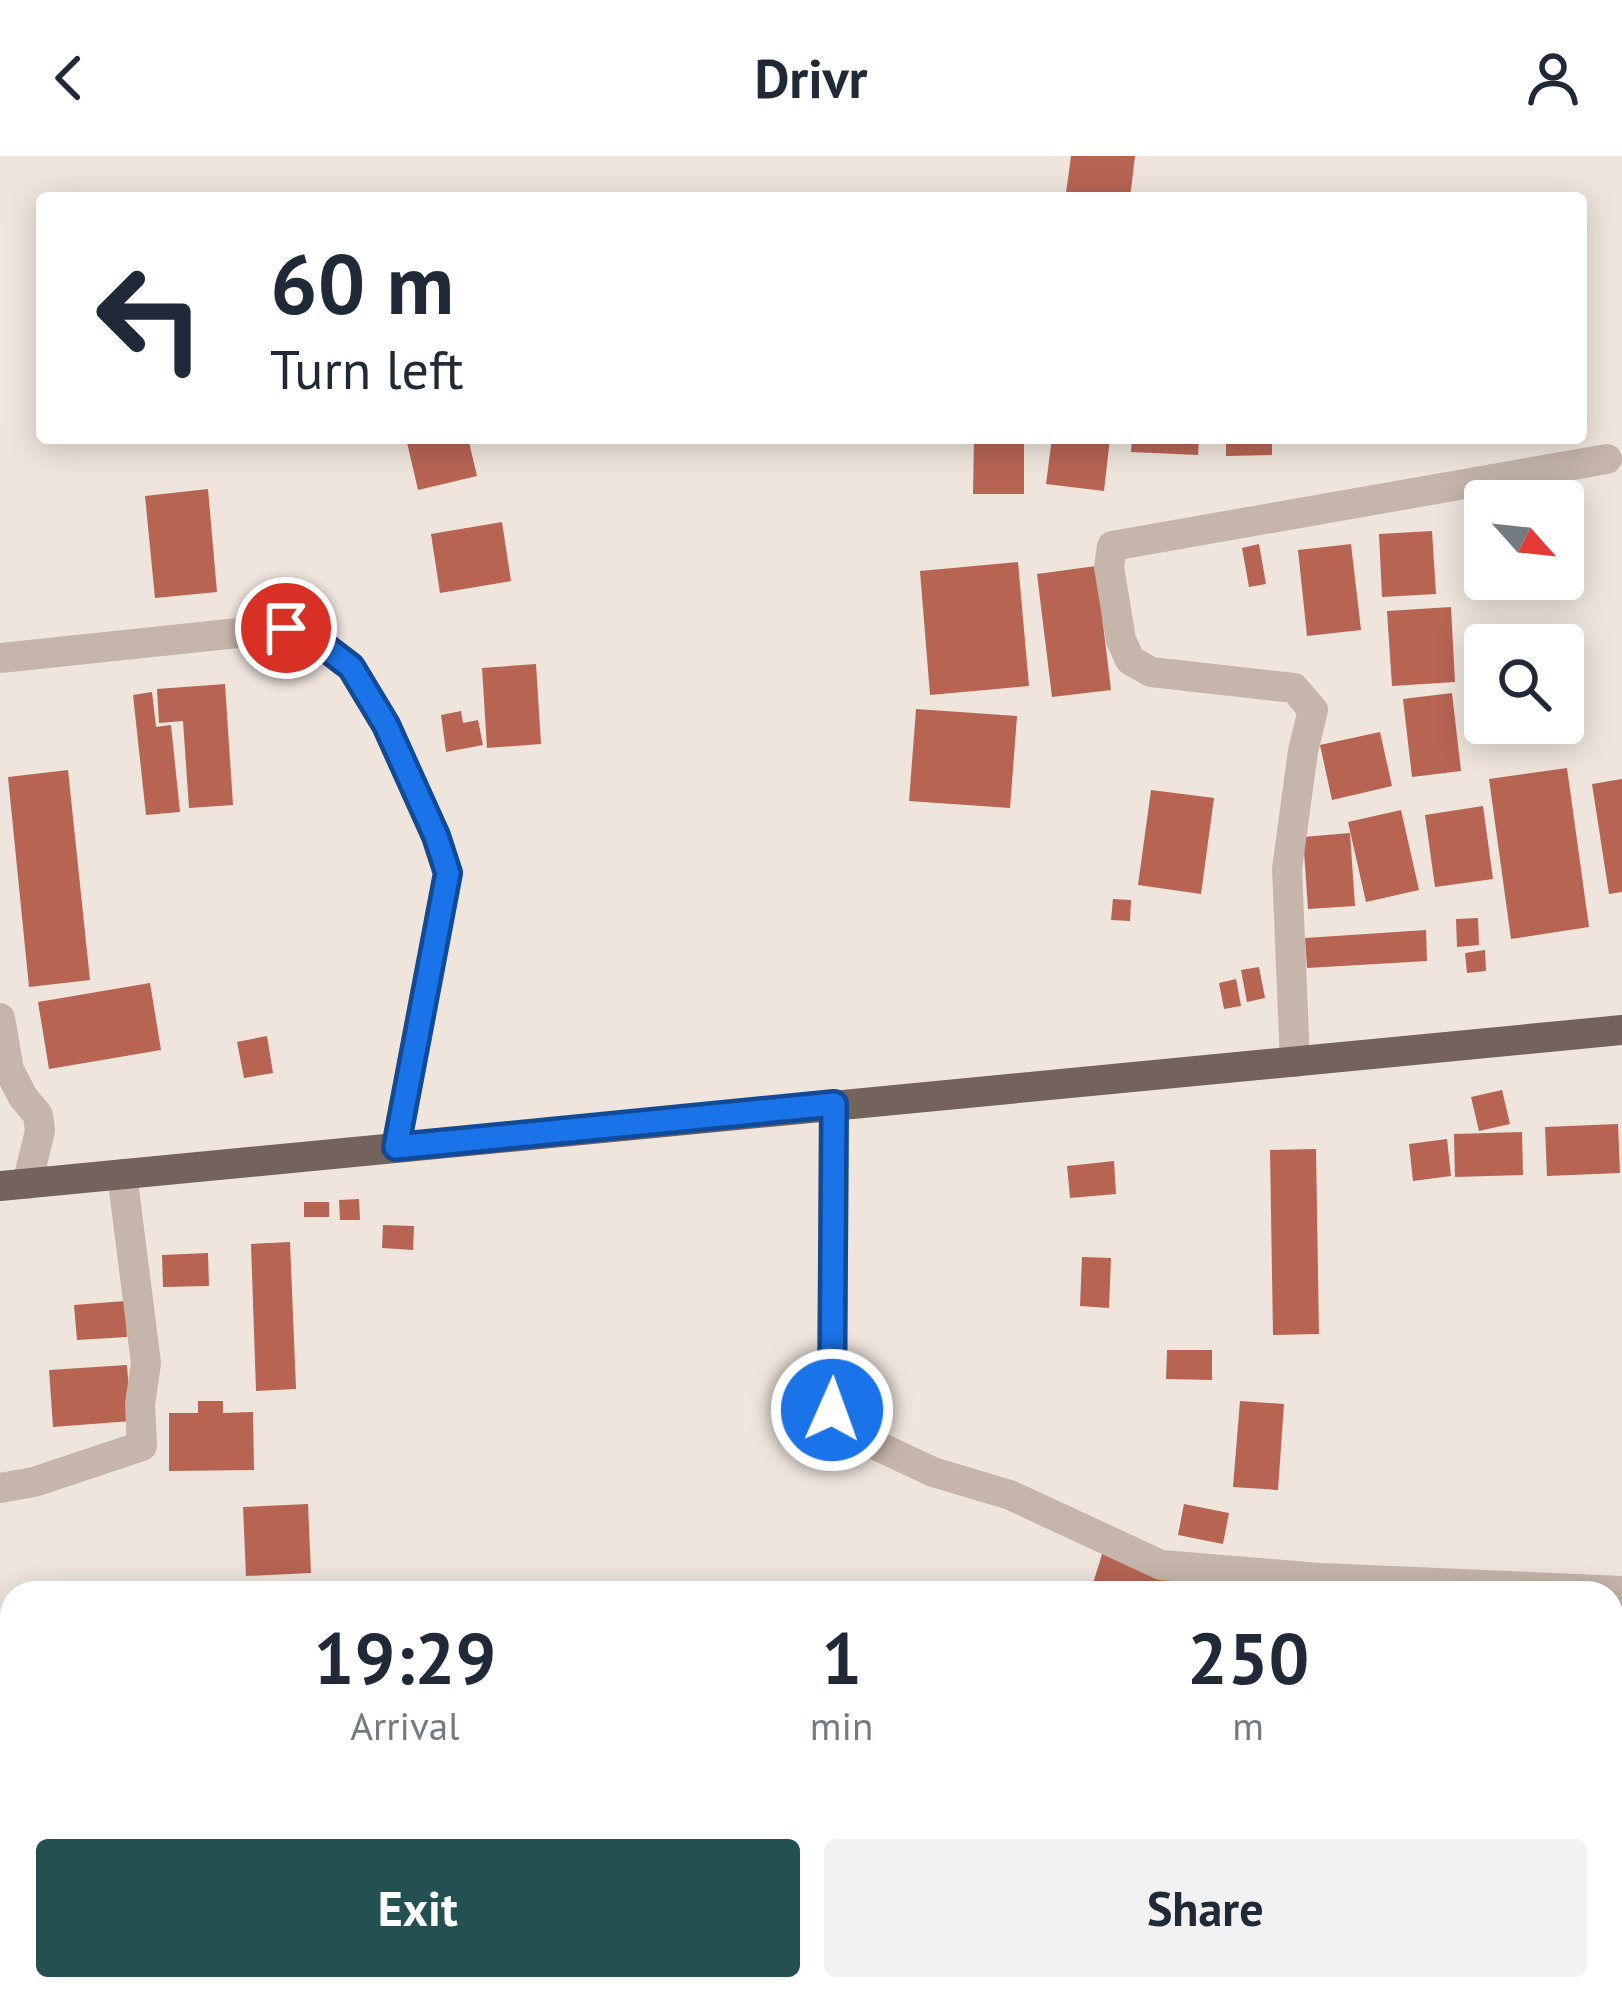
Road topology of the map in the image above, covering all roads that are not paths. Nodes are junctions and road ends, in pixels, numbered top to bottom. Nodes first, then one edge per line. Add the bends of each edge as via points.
1 (1607, 459) dead end
2 (0, 658) edge
3 (0, 1018) edge
4 (1622, 1030) edge
5 (1295, 1062) junction
6 (834, 1104) junction
7 (396, 1147) junction
8 (122, 1174) junction
9 (13, 1185) edge
10 (0, 1488) edge
11 (1390, 1581) edge

1 - 5 street via 1112,546 1109,567 1130,660 1151,672 1294,688 1312,710 1287,869
2 - 7 street via 286,628 351,667 386,725 448,873
3 - 9 street via 9,1070 40,1131
4 - 5 main road
5 - 6 main road
6 - 7 main road
6 - 11 street via 832,1410 850,1433 1161,1565
7 - 8 main road
8 - 9 main road
8 - 10 street via 146,1363 142,1446

